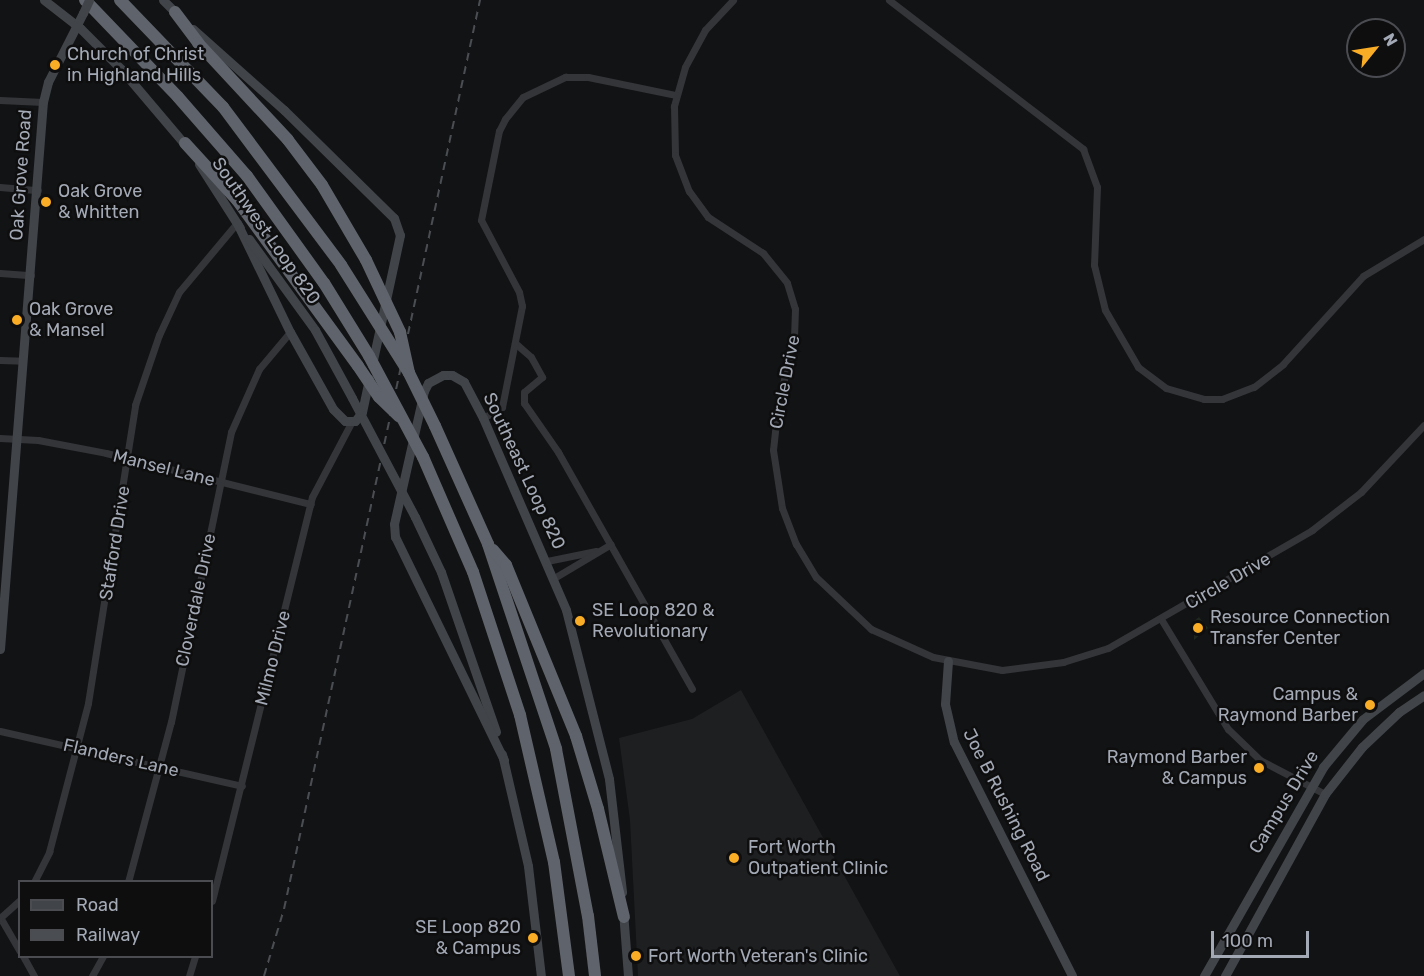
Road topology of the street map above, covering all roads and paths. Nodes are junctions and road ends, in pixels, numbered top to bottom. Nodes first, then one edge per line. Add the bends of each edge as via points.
1 (44, 0) edge
2 (87, 0) edge
3 (120, 0) edge
4 (163, 0) edge
5 (733, 0) edge
6 (889, 0) edge
7 (175, 12) junction
8 (77, 26) junction
9 (676, 94) junction
10 (0, 100) edge
11 (43, 102) junction
12 (185, 143) junction
13 (0, 187) edge
14 (38, 190) junction
15 (237, 224) junction
16 (1424, 239) edge
17 (0, 273) edge
18 (31, 275) junction
19 (290, 332) junction
20 (515, 343) junction
21 (0, 360) edge
22 (23, 361) junction
23 (409, 373) junction
24 (483, 418) junction
25 (405, 422) junction
26 (351, 423) junction
27 (1424, 425) edge
28 (16, 437) junction
29 (0, 438) edge
30 (128, 459) junction
31 (220, 482) junction
32 (311, 504) junction
33 (416, 518) joint
34 (488, 544) junction
35 (611, 544) junction
36 (596, 551) junction
37 (547, 561) junction
38 (554, 578) junction
39 (1161, 619) junction
40 (0, 649) edge
41 (948, 661) junction
42 (1424, 673) edge
43 (692, 689) dead end
44 (1424, 695) edge
45 (0, 731) edge
46 (77, 747) junction
47 (504, 760) junction
48 (160, 766) junction
49 (242, 786) junction
50 (1308, 787) junction
51 (1325, 794) junction
52 (35, 880) edge
53 (129, 880) edge
54 (1256, 882) junction
55 (1271, 891) junction
56 (213, 897) edge
57 (18, 902) edge
58 (0, 917) edge
59 (624, 917) junction
60 (18, 948) edge
61 (1064, 956) junction
62 (24, 958) edge
63 (102, 958) edge
64 (195, 958) edge
65 (34, 976) edge
66 (92, 976) edge
67 (189, 976) edge
68 (541, 976) edge
69 (569, 976) edge
70 (595, 976) edge
71 (628, 976) edge
72 (1072, 976) edge
73 (1078, 976) edge
74 (1204, 976) edge
75 (1225, 976) edge

1 - 8 main road, Southwest Loop 820
2 - 8 main road, Oak Grove Road, bridge
2 - 25 highway, bridge via 247,176 324,283
3 - 23 highway, bridge via 223,107 342,265
4 - 7 main road
5 - 9 street, Circle Drive via 693,48
6 - 16 street via 1083,149 1097,188 1094,265 1105,310 1138,367 1166,388 1204,399 1222,399 1254,387 1283,363 1363,276
7 - 23 highway, bridge via 198,43 288,140 322,185 366,260 400,332
7 - 26 main road via 382,204 399,229 362,412
8 - 11 main road, Oak Grove Road via 48,82
8 - 12 main road, Southwest Loop 820 via 142,90
9 - 20 street via 588,77 565,77 538,86 506,119 499,131 481,220 521,298
9 - 41 street, Circle Drive via 675,155 689,191 717,225 772,262 793,299 794,338 778,404 773,450 782,508 796,544 816,577 855,618 890,640
10 - 11 street
11 - 14 main road, Oak Grove Road
12 - 15 main road, Southwest Loop 820
12 - 25 highway, bridge via 237,200 379,397
13 - 14 street
14 - 18 main road, Oak Grove Road
15 - 19 main road
15 - 30 street, Stafford Drive via 188,279 166,320 135,405
15 - 33 main road, Southwest Loop 820, bridge via 315,330
17 - 18 street
18 - 22 main road, Oak Grove Road
19 - 26 main road via 333,409
19 - 31 street, Cloverdale Drive via 259,369 242,401
20 - 24 street via 502,407
20 - 35 street via 531,357 542,377 524,392 524,403 558,452
21 - 22 street
22 - 28 main road, Oak Grove Road
23 - 34 highway, bridge
24 - 37 main road, Southeast Loop 820
24 - 47 main road, Southeast Loop 820 via 459,377 443,375 428,383 394,524 395,537
25 - 69 highway, bridge via 473,572 520,715 554,862
26 - 32 street, Milmo Drive via 320,476
27 - 39 street, Circle Drive via 1383,471 1336,513 1285,549
28 - 29 street, Mansel Lane
28 - 30 street, Mansel Lane
28 - 40 main road, Oak Grove Road
30 - 31 street, Mansel Lane
30 - 46 street, Stafford Drive via 108,593
31 - 32 street, Mansel Lane
31 - 48 street, Cloverdale Drive
32 - 49 street, Milmo Drive
33 - 47 main road, Southeast Loop 820 via 441,572
34 - 59 highway via 506,565 576,736
34 - 70 highway via 556,749 588,916
35 - 36 street
35 - 43 street
36 - 37 street
36 - 38 street
37 - 38 main road, Southeast Loop 820
38 - 59 main road, Southeast Loop 820 via 578,649 609,779
39 - 41 street, Circle Drive via 1108,648 1047,666 1002,670
39 - 50 street via 1228,729 1260,760
41 - 61 main road, Joe B Rushing Road via 945,704 954,742
42 - 50 main road, Campus Drive via 1363,719
44 - 51 main road, Campus Drive via 1399,712 1362,747
45 - 46 street, Flanders Lane
46 - 48 street, Flanders Lane
46 - 52 street, Stafford Drive via 49,852
47 - 68 main road, Southeast Loop 820 via 528,866
48 - 49 street, Flanders Lane
48 - 53 street, Cloverdale Drive
49 - 56 street, Milmo Drive
50 - 51 street
50 - 54 main road, Campus Drive
51 - 55 main road, Campus Drive
54 - 55 main road
54 - 74 main road, Campus Drive
55 - 75 main road, Campus Drive
57 - 58 street
58 - 60 street
59 - 71 main road, Southeast Loop 820
61 - 72 main road, Joe B Rushing Road
61 - 73 main road, Joe B Rushing Road
62 - 65 street
63 - 66 street
64 - 67 street

